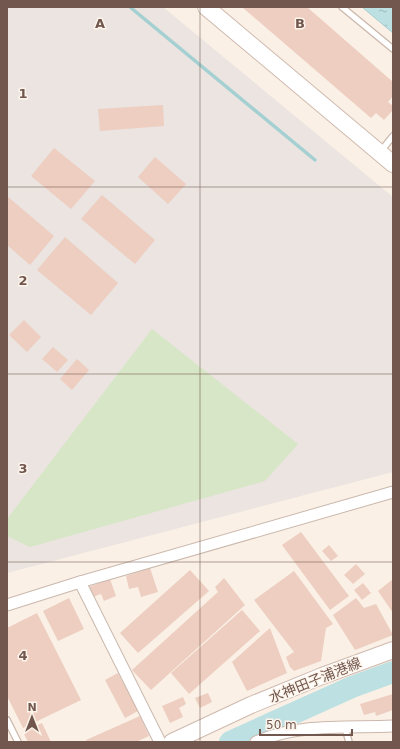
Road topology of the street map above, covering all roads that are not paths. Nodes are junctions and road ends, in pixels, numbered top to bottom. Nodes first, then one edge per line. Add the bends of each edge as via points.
1 (206, 7) edge
2 (342, 7) edge
3 (393, 49) edge
4 (393, 136) edge
5 (380, 153) junction
6 (393, 164) edge
7 (393, 492) edge
8 (80, 582) junction
9 (7, 605) edge
10 (393, 650) edge
11 (7, 720) edge
12 (393, 726) edge
13 (345, 728) junction
14 (262, 741) edge
15 (18, 742) edge
16 (160, 742) edge
17 (172, 742) edge
18 (350, 742) edge

1 - 5 street
2 - 3 lane
4 - 5 lane
5 - 6 street
7 - 8 street
8 - 9 street
8 - 16 street
10 - 17 street, 水神田子浦港線 via 251,705
11 - 15 lane
12 - 13 street
13 - 14 street via 300,729
13 - 18 lane

